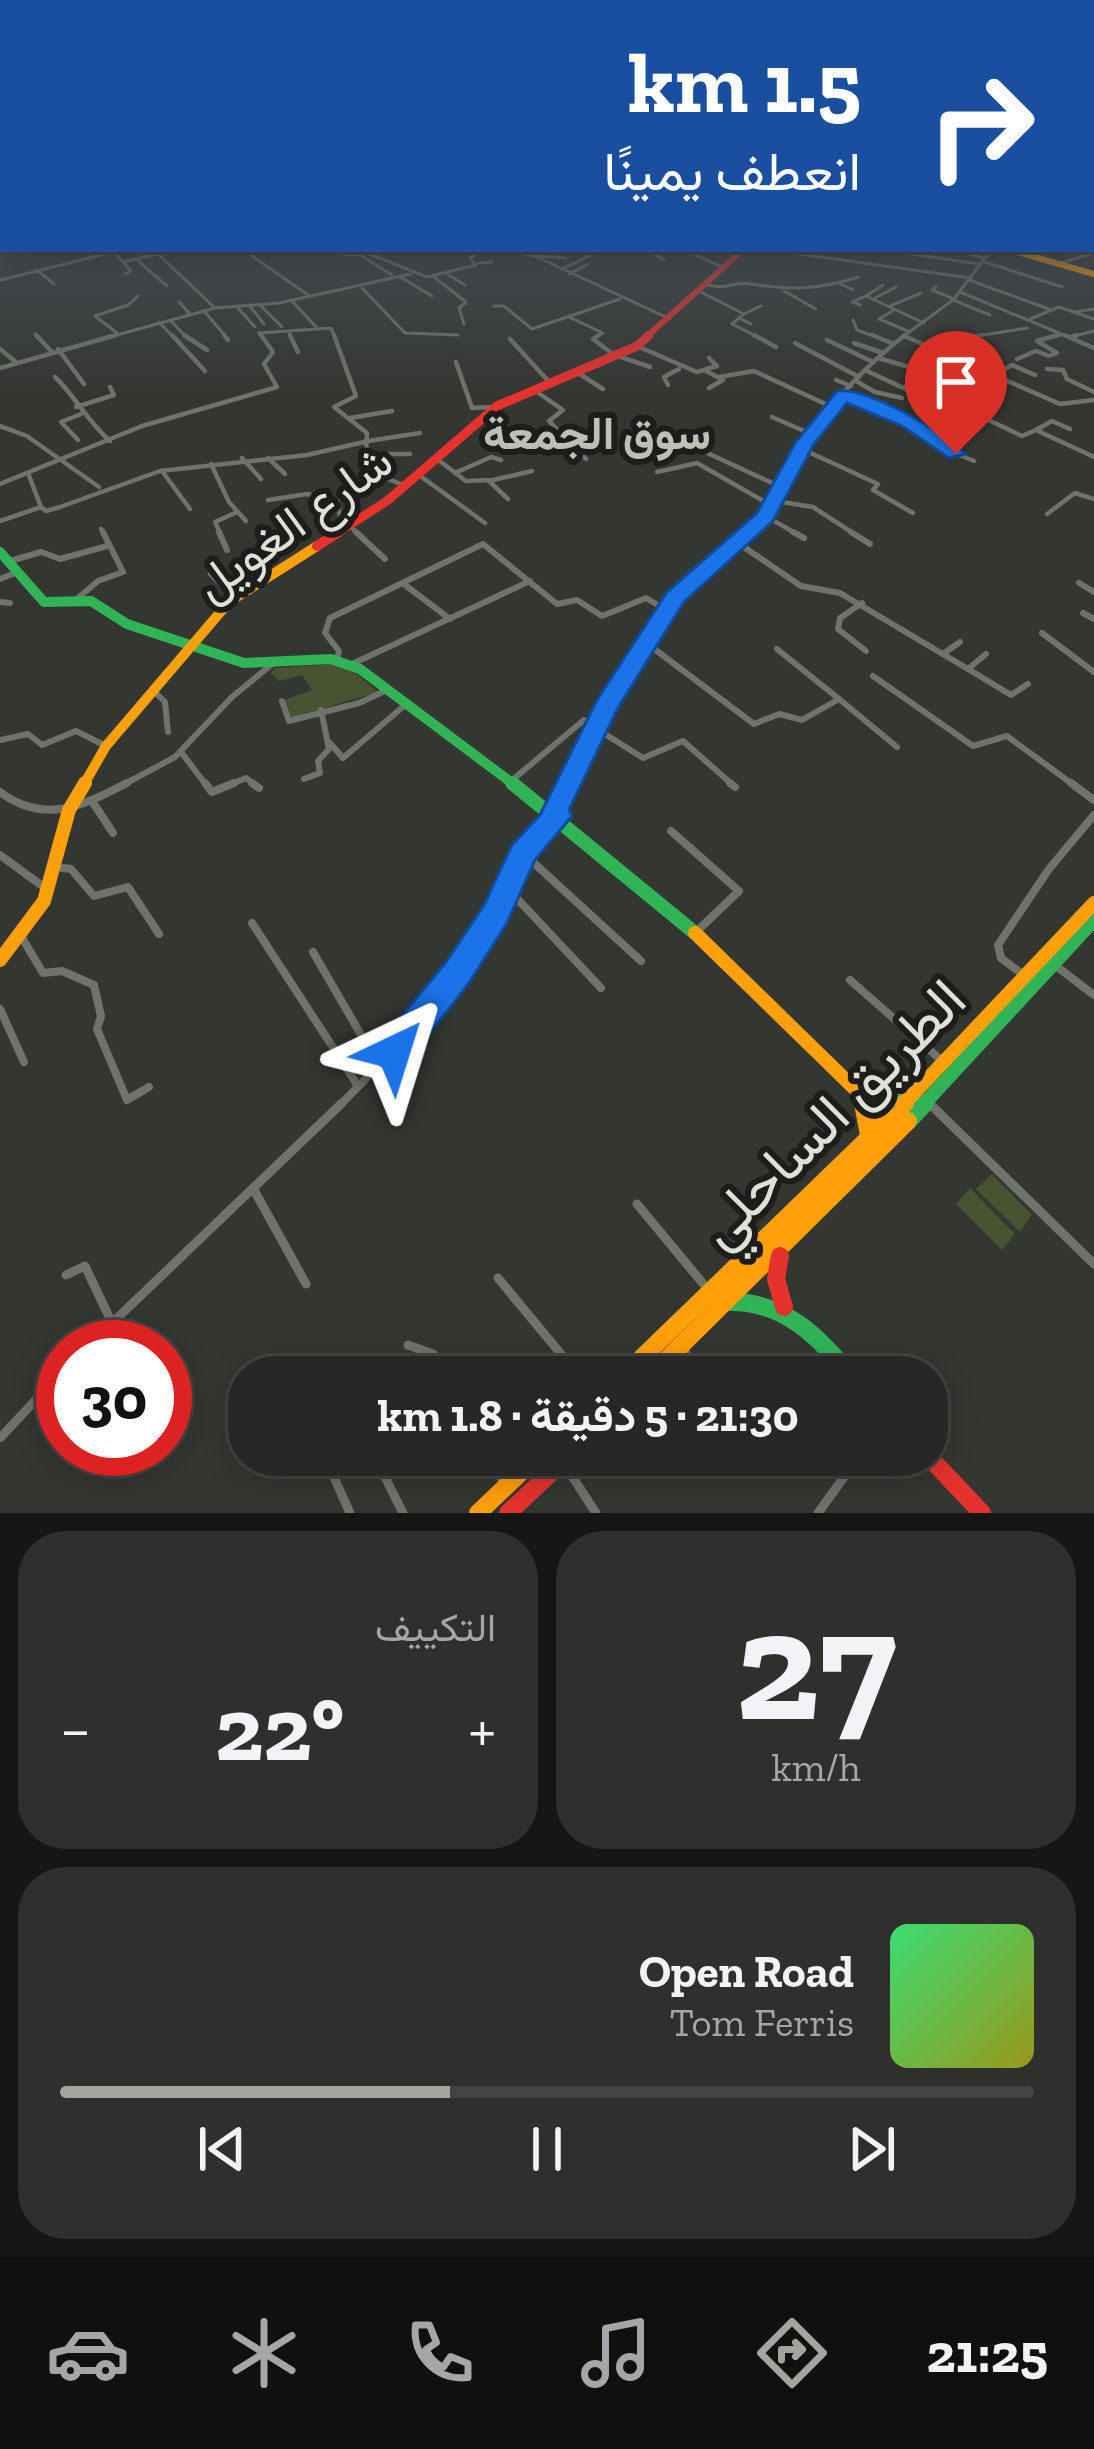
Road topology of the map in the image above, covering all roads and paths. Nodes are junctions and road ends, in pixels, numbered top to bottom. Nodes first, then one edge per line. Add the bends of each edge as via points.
1 (102, 254) edge
2 (115, 254) edge
3 (158, 254) joint
4 (249, 254) edge
5 (343, 254) edge
6 (347, 254) edge
7 (355, 254) edge
8 (358, 254) edge
9 (368, 254) edge
10 (477, 254) edge
11 (528, 254) edge
12 (541, 254) edge
13 (546, 254) edge
14 (653, 254) edge
15 (692, 254) edge
16 (738, 254) edge
17 (788, 254) edge
18 (881, 254) edge
19 (915, 254) edge
20 (965, 254) edge
21 (988, 254) edge
22 (1022, 254) edge
23 (1088, 254) edge
24 (350, 255) junction
25 (591, 255) dead end
26 (535, 256) junction
27 (566, 258) dead end
28 (136, 259) junction
29 (664, 260) dead end
30 (982, 261) junction
31 (124, 262) junction
32 (492, 262) dead end
33 (478, 263) junction
34 (1057, 264) junction
35 (587, 265) dead end
36 (876, 265) junction
37 (1019, 266) dead end
38 (722, 267) junction
39 (562, 269) junction
40 (37, 270) junction
41 (1024, 273) junction
42 (125, 274) dead end
43 (411, 274) junction
44 (447, 274) junction
45 (569, 274) junction
46 (1094, 274) edge
47 (392, 275) dead end
48 (400, 277) junction
49 (858, 277) dead end
50 (434, 278) junction
51 (970, 279) junction
52 (0, 280) edge
53 (839, 283) junction
54 (54, 284) dead end
55 (465, 285) dead end
56 (883, 285) dead end
57 (167, 286) dead end
58 (360, 287) junction
59 (700, 287) junction
60 (896, 287) dead end
61 (936, 287) dead end
62 (1062, 287) dead end
63 (781, 289) junction
64 (853, 290) dead end
65 (960, 292) junction
66 (921, 293) dead end
67 (308, 295) junction
68 (138, 296) dead end
69 (432, 296) dead end
70 (869, 297) junction
71 (622, 298) junction
72 (290, 299) junction
73 (953, 299) junction
74 (179, 302) dead end
75 (249, 305) junction
76 (860, 305) dead end
77 (261, 306) junction
78 (494, 306) dead end
79 (761, 306) dead end
80 (215, 308) junction
81 (238, 308) junction
82 (893, 308) junction
83 (86, 309) dead end
84 (816, 309) dead end
85 (1049, 309) junction
86 (1094, 309) edge
87 (204, 310) junction
88 (1072, 312) junction
89 (190, 314) junction
90 (990, 315) dead end
91 (95, 316) junction
92 (742, 316) junction
93 (569, 317) junction
94 (670, 319) junction
95 (1094, 319) edge
96 (169, 320) junction
97 (853, 320) dead end
98 (1029, 320) junction
99 (159, 322) junction
100 (924, 323) junction
101 (264, 324) dead end
102 (464, 324) dead end
103 (752, 324) dead end
104 (255, 327) dead end
105 (282, 327) dead end
106 (317, 328) junction
107 (1027, 328) dead end
108 (1094, 331) edge
109 (117, 333) junction
110 (35, 334) dead end
111 (289, 334) junction
112 (907, 334) junction
113 (1064, 334) junction
114 (458, 335) dead end
115 (1071, 338) junction
116 (511, 339) dead end
117 (228, 340) dead end
118 (827, 340) dead end
119 (940, 341) junction
120 (795, 343) dead end
121 (854, 344) dead end
122 (894, 344) junction
123 (925, 345) junction
124 (638, 346) junction
125 (776, 347) dead end
126 (1094, 348) edge
127 (0, 349) edge
128 (58, 349) junction
129 (207, 350) dead end
130 (50, 351) junction
131 (298, 352) dead end
132 (988, 353) dead end
133 (618, 357) junction
134 (709, 358) dead end
135 (878, 358) junction
136 (1017, 358) dead end
137 (14, 360) junction
138 (455, 362) dead end
139 (0, 364) edge
140 (650, 367) dead end
141 (682, 368) junction
142 (1047, 369) dead end
143 (865, 370) junction
144 (205, 371) dead end
145 (706, 371) junction
146 (926, 372) dead end
147 (578, 373) junction
148 (992, 375) junction
149 (1035, 375) dead end
150 (55, 377) dead end
151 (719, 377) junction
152 (836, 380) dead end
153 (855, 381) junction
154 (84, 384) dead end
155 (550, 384) junction
156 (668, 385) dead end
157 (110, 387) dead end
158 (904, 387) junction
159 (958, 387) dead end
160 (709, 388) dead end
161 (603, 389) dead end
162 (533, 390) junction
163 (843, 395) junction
164 (980, 396) dead end
165 (902, 398) dead end
166 (1093, 399) edge
167 (497, 406) junction
168 (76, 407) junction
169 (834, 407) junction
170 (945, 409) junction
171 (392, 411) dead end
172 (81, 414) junction
173 (772, 417) dead end
174 (350, 418) junction
175 (0, 426) edge
176 (1070, 429) dead end
177 (1036, 430) junction
178 (420, 433) dead end
179 (680, 433) dead end
180 (811, 434) junction
181 (969, 437) dead end
182 (78, 440) dead end
183 (110, 441) junction
184 (366, 442) junction
185 (802, 449) junction
186 (410, 454) dead end
187 (1094, 457) edge
188 (242, 458) junction
189 (268, 458) junction
190 (437, 459) junction
191 (586, 459) dead end
192 (60, 460) junction
193 (501, 460) dead end
194 (974, 460) dead end
195 (211, 464) junction
196 (532, 470) dead end
197 (161, 471) junction
198 (657, 472) dead end
199 (28, 473) junction
200 (455, 473) junction
201 (285, 474) dead end
202 (419, 475) junction
203 (380, 476) dead end
204 (261, 478) dead end
205 (489, 481) junction
206 (0, 484) edge
207 (406, 486) junction
208 (102, 488) junction
209 (783, 488) junction
210 (508, 499) dead end
211 (1094, 499) edge
212 (268, 500) dead end
213 (774, 503) junction
214 (41, 507) junction
215 (190, 509) dead end
216 (237, 512) junction
217 (913, 513) dead end
218 (1047, 514) dead end
219 (765, 516) junction
220 (0, 521) edge
221 (247, 521) dead end
222 (485, 523) dead end
223 (101, 529) dead end
224 (347, 529) junction
225 (804, 538) dead end
226 (738, 543) junction
227 (870, 544) dead end
228 (107, 546) junction
229 (227, 550) dead end
230 (385, 559) dead end
231 (7, 562) edge
232 (211, 574) dead end
233 (0, 579) edge
234 (530, 581) junction
235 (1079, 583) dead end
236 (405, 585) junction
237 (1094, 592) edge
238 (78, 598) junction
239 (234, 598) junction
240 (0, 602) edge
241 (10, 603) dead end
242 (862, 604) junction
243 (668, 611) junction
244 (1083, 613) dead end
245 (451, 620) junction
246 (1094, 620) edge
247 (1042, 633) dead end
248 (959, 642) dead end
249 (194, 644) junction
250 (649, 645) junction
251 (777, 649) dead end
252 (866, 651) dead end
253 (943, 654) junction
254 (986, 654) dead end
255 (337, 659) junction
256 (352, 664) junction
257 (271, 665) junction
258 (968, 669) junction
259 (1094, 672) edge
260 (873, 676) dead end
261 (1028, 685) dead end
262 (387, 689) junction
263 (152, 690) junction
264 (839, 699) junction
265 (282, 701) dead end
266 (405, 705) junction
267 (321, 710) junction
268 (597, 727) junction
269 (168, 732) dead end
270 (0, 740) edge
271 (329, 742) junction
272 (106, 746) junction
273 (897, 747) dead end
274 (181, 752) junction
275 (304, 779) dead end
276 (511, 781) junction
277 (734, 787) dead end
278 (259, 788) dead end
279 (0, 792) edge
280 (1094, 800) edge
281 (92, 801) junction
282 (69, 810) junction
283 (555, 814) junction
284 (1094, 815) edge
285 (671, 831) dead end
286 (113, 833) dead end
287 (523, 853) junction
288 (0, 856) edge
289 (55, 867) junction
290 (508, 889) junction
291 (48, 890) junction
292 (1094, 902) edge
293 (1094, 920) edge
294 (252, 923) dead end
295 (695, 933) junction
296 (159, 934) dead end
297 (21, 936) junction
298 (313, 952) dead end
299 (0, 960) edge
300 (640, 961) dead end
301 (1054, 963) junction
302 (1026, 977) junction
303 (850, 980) dead end
304 (601, 988) dead end
305 (1094, 994) edge
306 (0, 1009) edge
307 (942, 1061) junction
308 (24, 1062) dead end
309 (379, 1066) junction
310 (358, 1086) junction
311 (149, 1087) dead end
312 (856, 1090) junction
313 (908, 1097) junction
314 (928, 1101) junction
315 (868, 1141) junction
316 (254, 1190) junction
317 (638, 1204) dead end
318 (788, 1242) junction
319 (1094, 1264) edge
320 (66, 1275) dead end
321 (498, 1277) dead end
322 (306, 1284) dead end
323 (711, 1293) junction
324 (723, 1304) junction
325 (786, 1310) junction
326 (111, 1320) edge
327 (115, 1320) edge
328 (408, 1345) dead end
329 (681, 1346) junction
330 (434, 1356) edge
331 (563, 1356) edge
332 (644, 1356) edge
333 (671, 1356) edge
334 (688, 1356) edge
335 (832, 1356) edge
336 (36, 1399) edge
337 (0, 1438) edge
338 (333, 1476) edge
339 (384, 1476) edge
340 (501, 1476) edge
341 (518, 1476) edge
342 (547, 1476) edge
343 (576, 1476) edge
344 (845, 1476) edge
345 (947, 1476) edge
346 (507, 1488) junction
347 (350, 1513) edge
348 (403, 1513) edge
349 (478, 1513) edge
350 (508, 1513) edge
351 (596, 1513) edge
352 (818, 1513) edge
353 (982, 1513) edge

1 - 40 street
2 - 31 street
3 - 28 street
3 - 80 street
4 - 67 street
5 - 24 street
6 - 24 street
7 - 24 street
8 - 47 street
9 - 43 street
10 - 33 street via 470,258
11 - 26 street
12 - 26 street
13 - 27 street
14 - 29 street
15 - 38 street
16 - 38 main road, شارع الغويل
17 - 36 street
18 - 36 street
19 - 30 street
20 - 30 street
21 - 30 street
22 - 34 main road
23 - 34 street
25 - 39 street
26 - 39 street
28 - 31 street
28 - 57 street
30 - 41 street
30 - 51 street
31 - 42 street via 131,271
32 - 33 street
33 - 44 street
34 - 46 main road
35 - 45 street
36 - 51 street
37 - 41 street
38 - 59 main road, شارع الغويل
39 - 45 street
40 - 52 street
40 - 54 street
41 - 62 street
43 - 48 street
43 - 50 street
44 - 50 street
44 - 55 street
45 - 71 street
48 - 58 street
48 - 69 street
49 - 53 street
50 - 102 street via 466,302 459,308
51 - 65 street
51 - 85 street
53 - 63 street via 811,292
53 - 64 street
56 - 70 street
58 - 67 street
58 - 114 street via 406,333
59 - 63 street via 746,282
59 - 92 street
59 - 94 main road, شارع الغويل
60 - 70 street
61 - 73 street
63 - 84 street
65 - 73 street
65 - 98 street
66 - 82 street
67 - 72 street
68 - 91 street
70 - 76 street via 852,302
70 - 82 street
71 - 93 street
71 - 94 street
72 - 77 street
72 - 106 street
73 - 90 street
73 - 100 street
74 - 89 street
75 - 77 street
75 - 81 street
75 - 101 street
77 - 105 street
78 - 93 street via 530,329
79 - 92 street
80 - 81 street
80 - 87 street
81 - 104 street
82 - 100 street
82 - 112 street via 879,319
83 - 91 street
85 - 88 street
85 - 98 street
86 - 88 street
87 - 89 street
87 - 117 street
88 - 95 street
89 - 96 street
91 - 109 street
92 - 103 street
92 - 125 street via 732,324
93 - 133 street via 603,333 593,339
94 - 124 main road, شارع الغويل
96 - 99 street
96 - 129 street
97 - 122 street via 856,329
98 - 113 street
99 - 109 street
99 - 144 street
100 - 112 street
106 - 111 street
106 - 174 street via 331,328 345,363 356,398 334,407
107 - 119 street
108 - 115 street
109 - 128 street
110 - 130 street
111 - 131 street
111 - 183 street via 259,334 273,352 264,364 277,386
112 - 122 street
112 - 123 street
113 - 115 street
113 - 136 street via 1037,341 1058,353
115 - 126 street
116 - 155 street
118 - 135 street
119 - 123 street
119 - 132 street
120 - 153 street
121 - 135 street
122 - 135 street
123 - 148 street
124 - 133 main road, شارع الغويل
124 - 141 street
127 - 137 street
128 - 130 street
128 - 154 street
130 - 137 street
133 - 140 street
133 - 147 main road, شارع الغويل
134 - 145 street via 718,364
135 - 143 street
135 - 146 street
137 - 139 street
138 - 167 street via 472,407
141 - 145 street
141 - 156 street via 664,377
142 - 166 street via 1064,370
143 - 153 street
143 - 158 street
145 - 151 street
147 - 155 main road, شارع الغويل
147 - 161 street
148 - 149 street via 1016,365
148 - 164 street via 976,385
148 - 166 street via 1060,404
150 - 168 street
151 - 160 street
151 - 169 street via 754,370
152 - 153 street
153 - 163 street
153 - 165 street
155 - 162 main road, شارع الغويل
157 - 168 street via 114,395
158 - 159 street via 934,380
158 - 170 street
162 - 167 main road, شارع الغويل
162 - 191 street via 563,410 550,421
163 - 169 street
163 - 194 street
167 - 190 main road, شارع الغويل
168 - 172 street
169 - 180 street
170 - 177 street via 1022,436
170 - 181 street via 934,420
171 - 174 street
172 - 182 street via 61,422
172 - 183 street
173 - 180 street
174 - 184 street
175 - 192 street
176 - 177 street via 1052,421
177 - 187 street
178 - 184 street
179 - 209 street
180 - 185 street
183 - 192 street
184 - 186 street via 370,455
184 - 189 street
185 - 209 street
185 - 217 street via 878,484 872,489
188 - 189 street
188 - 195 street
188 - 204 street
189 - 201 street
190 - 200 street
190 - 202 main road, شارع الغويل
192 - 199 street
192 - 208 street
193 - 200 street
195 - 197 street
195 - 216 street
196 - 205 street
197 - 208 street
197 - 215 street
198 - 213 street via 697,463
199 - 206 street
199 - 214 street
200 - 205 street
202 - 207 main road, شارع الغويل
202 - 222 street
203 - 207 street
205 - 210 street
207 - 224 main road, شارع الغويل
208 - 214 street via 83,501
209 - 213 street
211 - 218 street via 1075,493
212 - 224 street via 307,494 337,501
213 - 219 street
213 - 227 street via 813,507
214 - 220 street
216 - 221 street
216 - 229 street via 215,522
219 - 225 street
219 - 226 street
223 - 228 street
224 - 230 street
224 - 239 main road, شارع الغويل
226 - 242 street via 801,586
226 - 243 street via 684,586
228 - 231 street
228 - 238 street via 122,572
231 - 233 street
231 - 238 main road via 44,602
232 - 239 street
234 - 236 street via 486,544
234 - 243 street via 554,603 578,600 602,616 646,598
234 - 245 street
235 - 237 street
236 - 245 street
236 - 255 street via 330,619 325,633
238 - 249 main road via 127,624
239 - 249 main road, شارع الغويل
240 - 241 street
242 - 252 street via 838,628
242 - 253 street
243 - 250 street
244 - 246 street
245 - 256 street
247 - 259 street
248 - 253 street
249 - 257 main road
249 - 263 main road, شارع الغويل
250 - 264 street via 754,724 779,714 802,720
250 - 268 street
251 - 264 street
253 - 258 street
254 - 258 street
255 - 256 main road
255 - 257 main road
256 - 262 main road
257 - 274 street
258 - 261 street via 1011,695
260 - 280 street via 968,743 1007,736
262 - 266 main road
262 - 267 street
263 - 269 street via 164,702
263 - 272 main road, شارع الغويل
264 - 273 street
265 - 267 street via 289,721
266 - 271 street via 343,758
266 - 276 main road
267 - 271 street
268 - 276 street via 584,720
268 - 277 street via 643,758 683,741
268 - 283 street
270 - 272 street via 28,734 42,745 76,731
271 - 275 street via 320,773
272 - 282 main road, شارع الغويل
274 - 278 street via 212,792 241,779
274 - 281 street
276 - 283 main road
279 - 282 street via 26,809
281 - 282 street
281 - 286 street
282 - 289 main road, شارع الغويل
283 - 287 street
283 - 295 main road
284 - 302 street via 998,945 1001,958
285 - 295 street via 739,891
287 - 290 street
287 - 300 street
288 - 291 street
289 - 291 main road, شارع الغويل
289 - 296 street via 71,868 91,895 128,887
290 - 304 street
290 - 309 street via 445,991
291 - 297 main road, شارع الغويل
292 - 302 main road, الطريق الساحلي
293 - 301 main road, الطريق الساحلي
294 - 310 street
295 - 312 main road
297 - 299 main road, شارع الغويل
297 - 311 street via 43,973 62,971 94,985 97,1029 127,1100
298 - 309 street
301 - 305 street
301 - 314 main road, الطريق الساحلي
302 - 307 main road, الطريق الساحلي
303 - 307 street
306 - 308 street
307 - 313 main road, الطريق الساحلي
309 - 310 street
310 - 316 street
312 - 313 main road via 881,1103
312 - 315 main road via 869,1119
313 - 315 main road, الطريق الساحلي
314 - 318 main road, الطريق الساحلي
314 - 319 street
315 - 323 main road, الطريق الساحلي
316 - 322 street
316 - 327 street
317 - 323 street
318 - 324 main road, الطريق الساحلي
318 - 325 main road via 776,1279
320 - 326 street via 86,1266
321 - 331 street
323 - 332 main road, الطريق الساحلي
324 - 325 main road via 755,1299
324 - 329 main road, الطريق الساحلي
325 - 335 main road
328 - 330 street
329 - 333 main road, الطريق الساحلي
329 - 334 street
336 - 337 street
338 - 347 street
339 - 348 street
340 - 346 street
341 - 346 main road
342 - 350 main road
343 - 351 street
344 - 352 street
345 - 353 main road
346 - 349 main road

